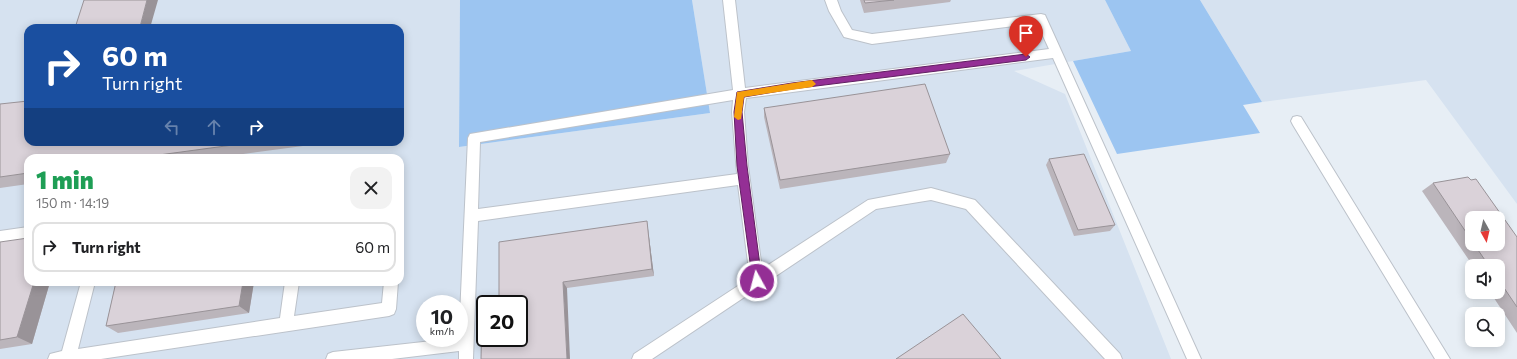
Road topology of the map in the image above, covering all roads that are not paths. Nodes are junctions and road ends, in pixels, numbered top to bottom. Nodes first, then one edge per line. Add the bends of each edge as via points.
1 (729, 0) edge
2 (832, 0) edge
3 (1057, 53) junction
4 (740, 94) junction
5 (1296, 121) dead end
6 (744, 178) junction
7 (471, 216) junction
8 (24, 234) edge
9 (0, 237) edge
10 (757, 281) junction
11 (87, 286) edge
12 (291, 286) edge
13 (391, 286) edge
14 (468, 295) edge
15 (286, 324) junction
16 (433, 347) edge
17 (466, 347) edge
18 (62, 358) edge
19 (333, 359) edge
20 (466, 359) edge
21 (639, 359) edge
22 (1115, 359) edge
23 (1194, 359) edge
24 (1444, 359) edge

1 - 4 lane
2 - 3 lane via 848,34 872,39 1041,18
3 - 4 lane
3 - 23 lane
4 - 6 lane via 738,112
4 - 7 lane via 474,138
5 - 24 lane
6 - 7 lane
6 - 10 lane
7 - 14 lane
8 - 9 lane
10 - 21 lane
10 - 22 lane via 873,204 931,194 970,204
11 - 18 lane
12 - 15 lane
13 - 15 lane via 390,309
15 - 18 lane
16 - 19 lane
17 - 20 lane

